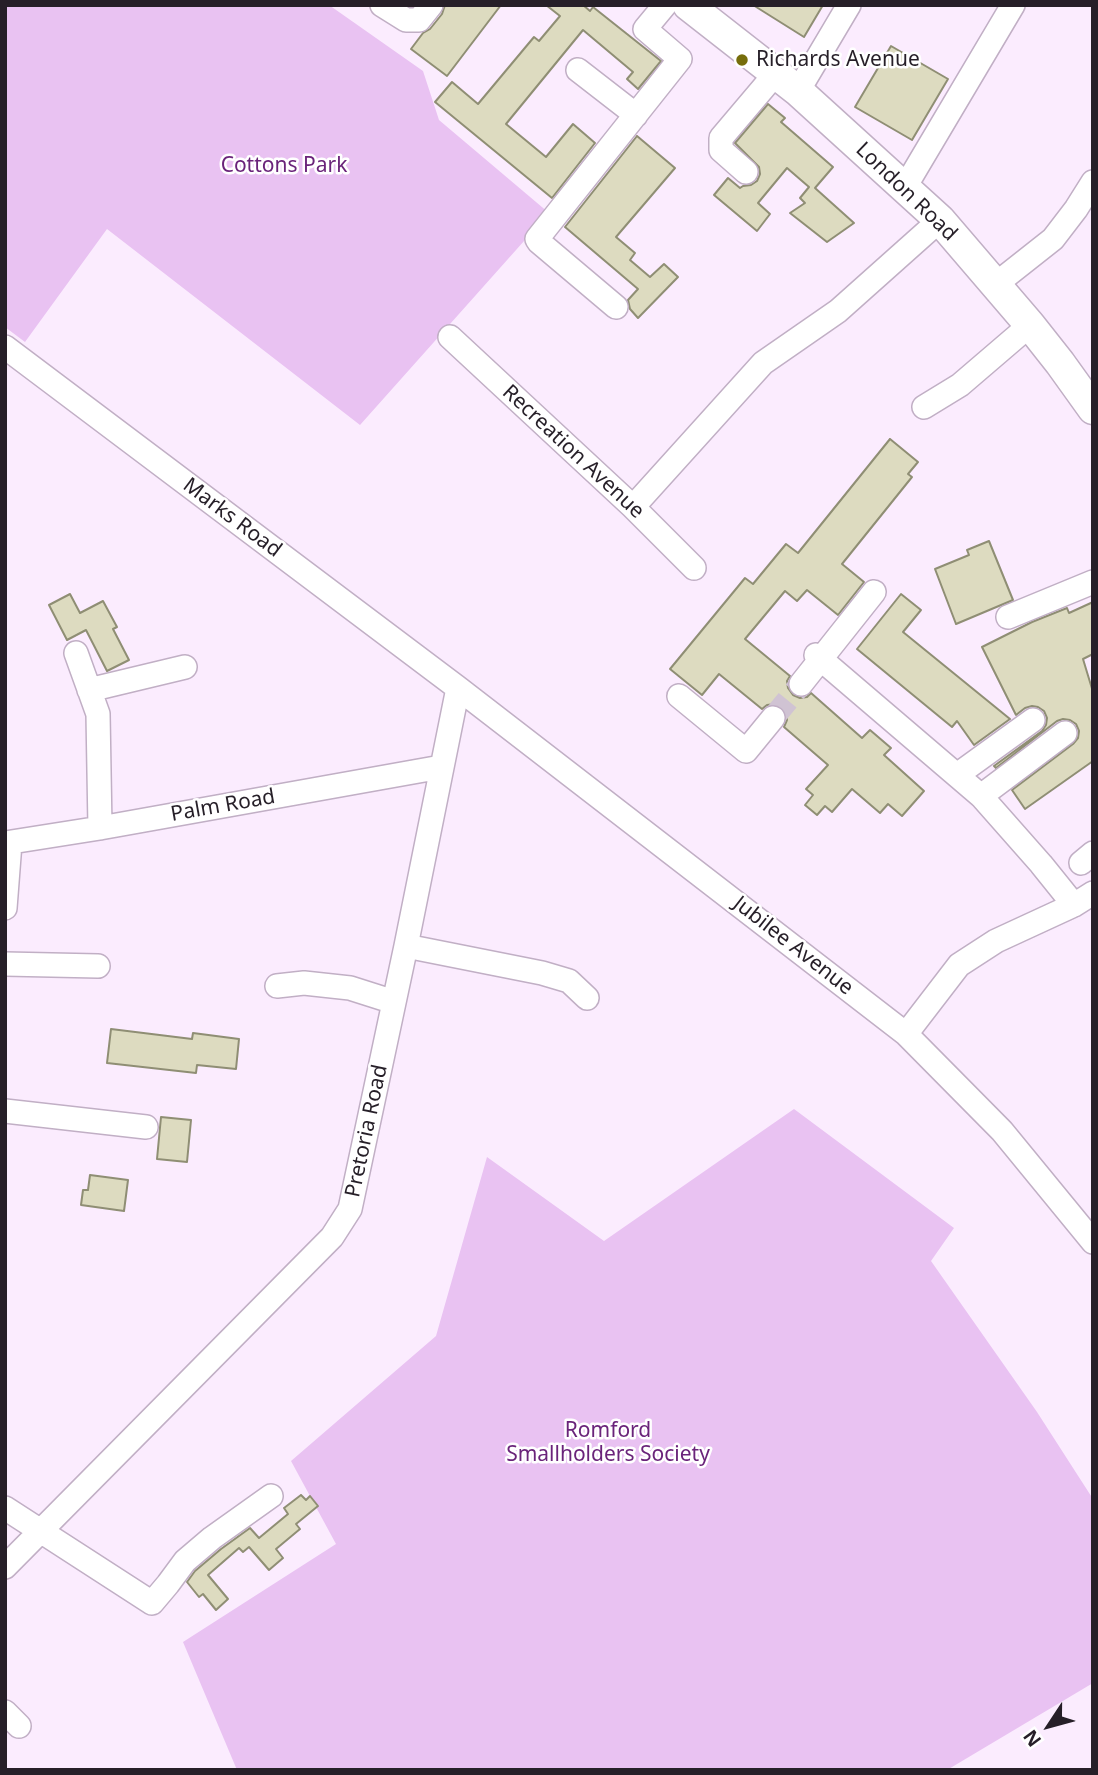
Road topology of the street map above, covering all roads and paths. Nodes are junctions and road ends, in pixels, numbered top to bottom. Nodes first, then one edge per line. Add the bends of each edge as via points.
1 (382, 5) edge
2 (431, 5) edge
3 (665, 5) edge
4 (688, 5) edge
5 (849, 5) edge
6 (1013, 5) edge
7 (578, 70) dead end
8 (787, 82) junction
9 (636, 115) junction
10 (746, 172) dead end
11 (1093, 182) edge
12 (905, 187) junction
13 (940, 220) junction
14 (996, 284) junction
15 (616, 307) dead end
16 (1030, 325) junction
17 (450, 337) dead end
18 (5, 347) edge
19 (1092, 405) edge
20 (924, 407) dead end
21 (633, 507) junction
22 (694, 568) dead end
23 (1093, 582) edge
24 (874, 592) dead end
25 (1008, 617) dead end
26 (76, 653) dead end
27 (818, 657) junction
28 (185, 667) dead end
29 (801, 684) tunnel mouth
30 (458, 688) junction
31 (89, 690) junction
32 (679, 696) dead end
33 (773, 718) tunnel mouth
34 (1033, 720) dead end
35 (1065, 733) dead end
36 (441, 767) junction
37 (957, 775) junction
38 (981, 796) junction
39 (100, 828) junction
40 (7, 842) edge
41 (1083, 899) edge
42 (5, 908) edge
43 (406, 946) junction
44 (5, 964) edge
45 (98, 966) dead end
46 (277, 986) dead end
47 (587, 998) dead end
48 (394, 1002) junction
49 (906, 1034) junction
50 (5, 1111) edge
51 (146, 1127) dead end
52 (1093, 1242) edge
53 (271, 1496) dead end
54 (5, 1508) edge
55 (41, 1531) junction
56 (5, 1567) edge

1 - 2 street via 405,20 419,20
3 - 9 street via 645,29 680,59
4 - 8 main road, London Road
5 - 8 street
6 - 12 street
7 - 9 street
8 - 10 street via 721,138 721,150
8 - 12 main road, London Road
9 - 15 street via 537,239
11 - 14 street via 1053,239
12 - 13 main road, London Road
13 - 14 main road, London Road
13 - 21 street via 838,311 763,363
14 - 16 main road, London Road
16 - 19 main road, London Road
16 - 20 street via 960,385
17 - 21 street, Recreation Avenue
18 - 30 street, Marks Road
21 - 22 street, Recreation Avenue
23 - 25 street
24 - 27 street
26 - 31 street
27 - 29 street
27 - 37 street
28 - 31 street
30 - 36 street, Pretoria Road
30 - 49 street, Jubilee Avenue
31 - 39 street via 98,715
32 - 33 street via 746,751
34 - 37 street
35 - 38 street
36 - 39 street, Palm Road
36 - 43 street, Pretoria Road
37 - 38 street
38 - 41 street via 1041,864
39 - 40 street, Palm Road
40 - 42 street
41 - 49 street via 996,941 959,965
43 - 47 street via 542,973 569,981
43 - 48 street, Pretoria Road
44 - 45 street
46 - 48 street via 304,983 351,988
48 - 55 street, Pretoria Road via 350,1209 332,1237
49 - 52 street, Jubilee Avenue via 1002,1131
50 - 51 street
53 - 55 street via 185,1561 152,1603
54 - 55 street
55 - 56 street, Pretoria Road

